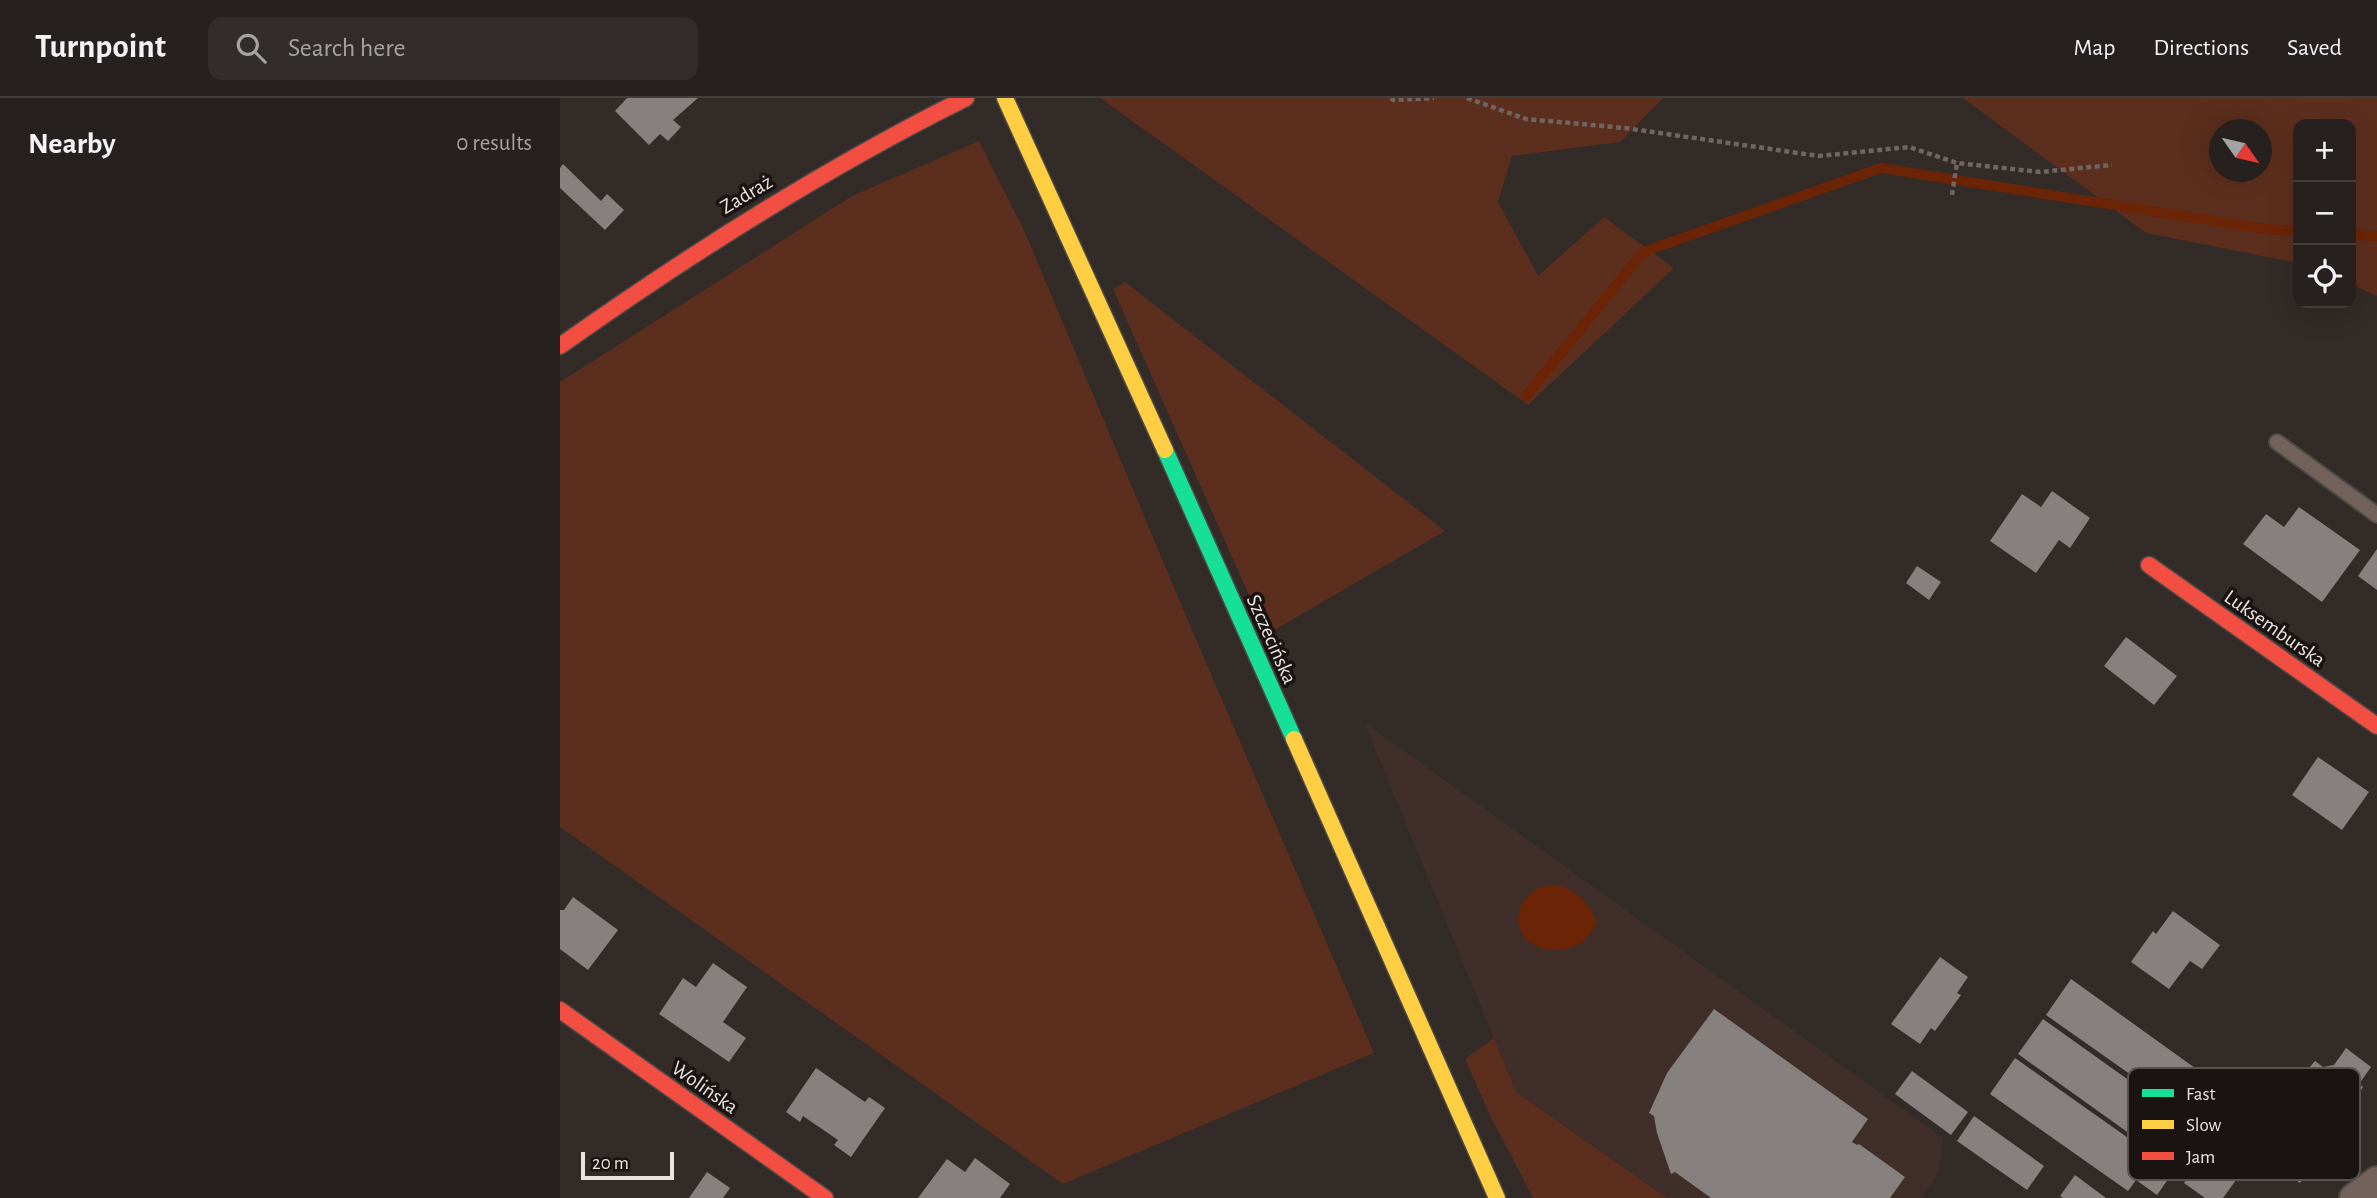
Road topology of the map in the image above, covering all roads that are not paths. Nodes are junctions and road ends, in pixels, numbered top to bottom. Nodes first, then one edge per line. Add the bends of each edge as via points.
1 (966, 98) edge
2 (1005, 98) edge
3 (560, 346) edge
4 (2277, 442) dead end
5 (2377, 515) edge
6 (2149, 565) dead end
7 (2377, 726) edge
8 (560, 1010) edge
9 (2377, 1181) edge
10 (825, 1198) edge
11 (1497, 1198) edge
12 (2356, 1198) edge

1 - 3 main road, Zadraż via 888,136 721,234
2 - 11 main road, Szczecińska via 1110,324
4 - 5 lane
6 - 7 main road, Luksemburska
8 - 10 main road, Wolińska
9 - 12 street

